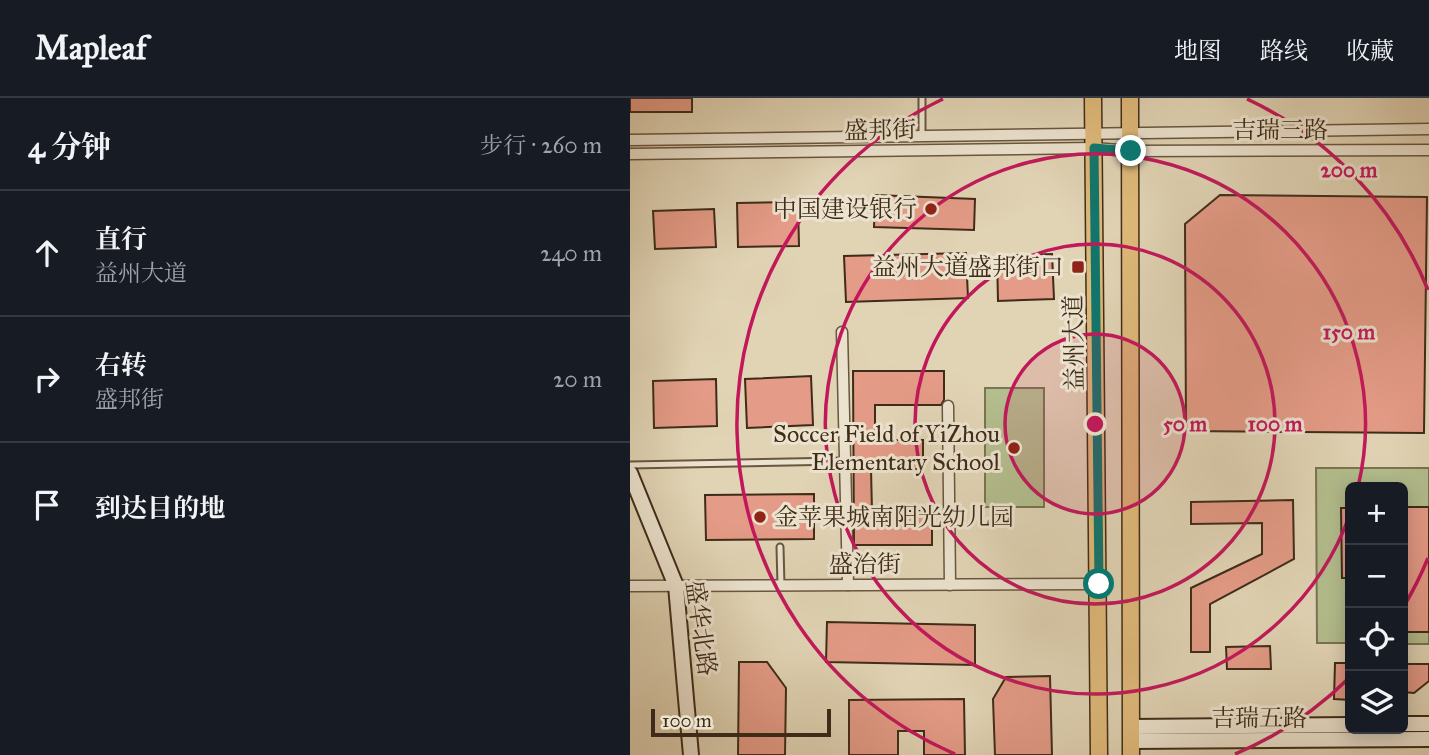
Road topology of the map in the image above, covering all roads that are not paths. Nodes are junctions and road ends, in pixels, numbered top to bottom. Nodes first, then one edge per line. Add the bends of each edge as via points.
1 (922, 98) edge
2 (1093, 98) edge
3 (1130, 98) edge
4 (1429, 129) edge
5 (1130, 132) junction
6 (922, 137) junction
7 (630, 140) edge
8 (1093, 142) junction
9 (1429, 150) edge
10 (1131, 151) junction
11 (630, 154) edge
12 (842, 332) dead end
13 (948, 407) dead end
14 (843, 461) junction
15 (630, 465) edge
16 (630, 473) edge
17 (779, 547) dead end
18 (1099, 584) junction
19 (781, 585) junction
20 (848, 585) junction
21 (950, 585) junction
22 (630, 586) edge
23 (676, 586) junction
24 (1408, 724) edge
25 (1429, 724) edge
26 (1345, 725) edge
27 (1429, 739) edge
28 (1131, 741) edge
29 (691, 755) edge
30 (1099, 755) edge

1 - 6 lane
2 - 8 main road, 益州大道
3 - 5 main road
4 - 5 street, 吉瑞三路
5 - 8 street, 盛邦街
5 - 10 main road
6 - 7 street, 盛邦街
6 - 8 street, 盛邦街
8 - 10 street, 盛邦街
8 - 11 street, 盛邦街
8 - 18 main road, 益州大道
9 - 10 street, 吉瑞三路
10 - 28 main road
12 - 14 street
13 - 21 street
14 - 15 lane
14 - 20 street
16 - 23 street, 盛华北路
17 - 19 lane
18 - 21 street, 盛治街
18 - 30 main road, 益州大道
19 - 20 street, 盛治街
19 - 23 street, 盛治街
20 - 21 street, 盛治街
22 - 23 street, 盛治街
23 - 29 street, 盛华北路
24 - 25 street
26 - 28 street, 吉瑞五路
27 - 28 street, 吉瑞五路

